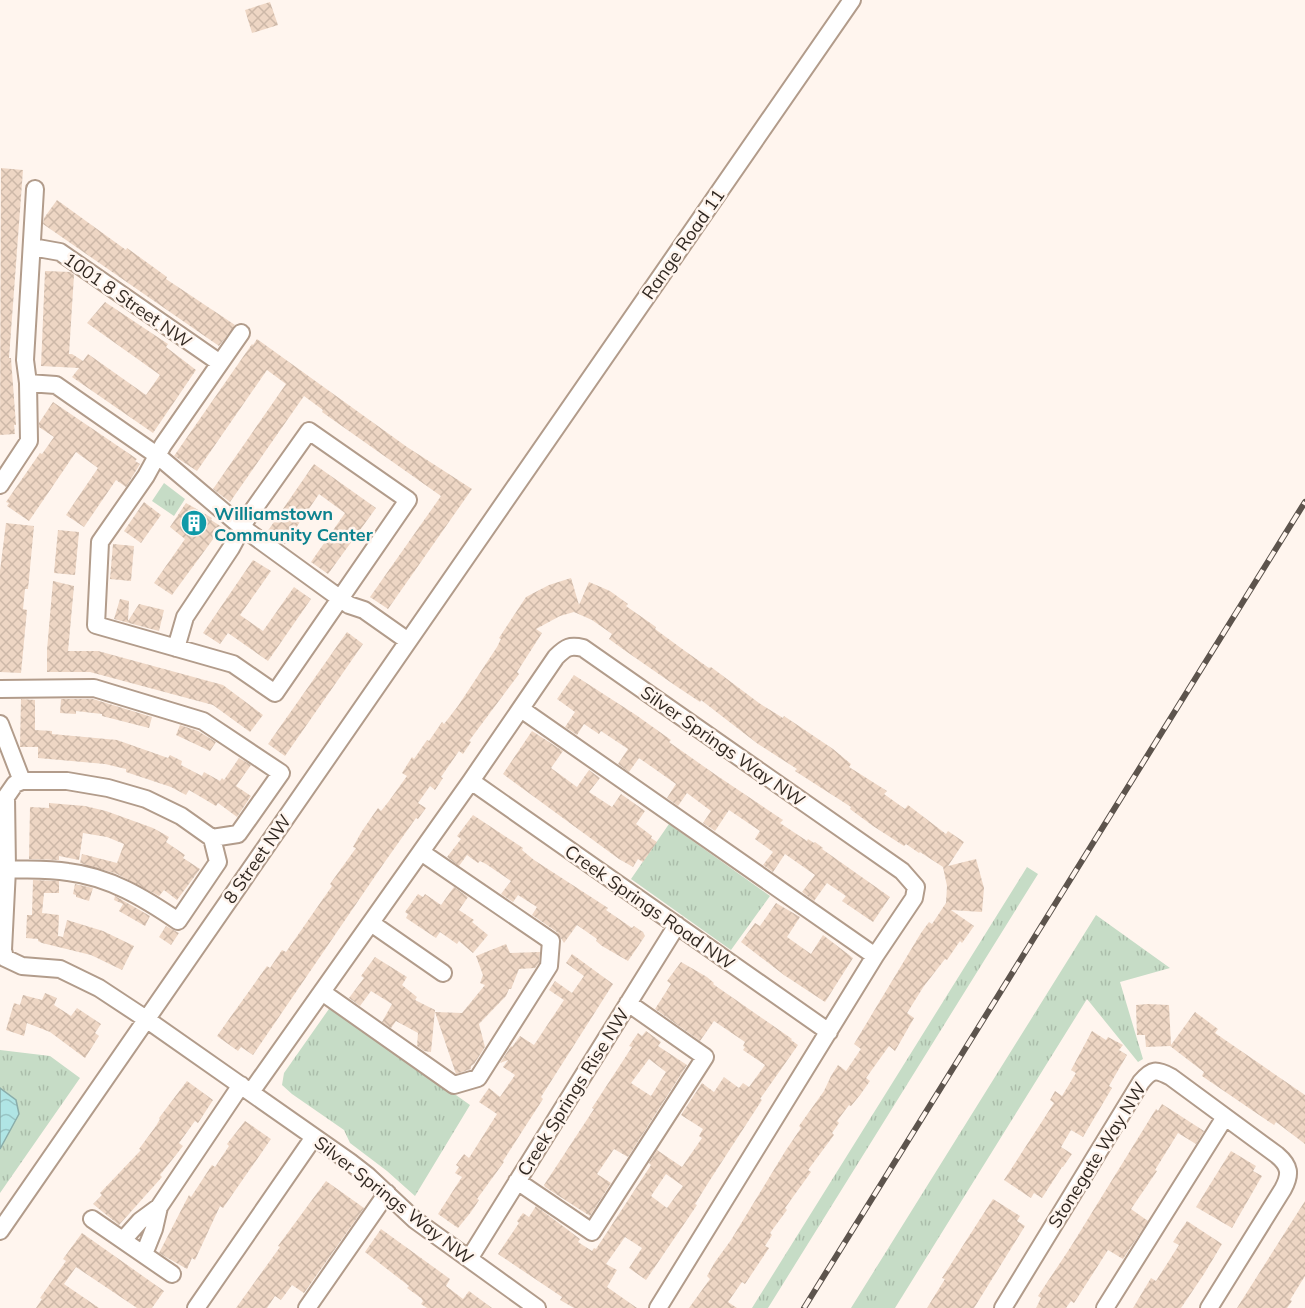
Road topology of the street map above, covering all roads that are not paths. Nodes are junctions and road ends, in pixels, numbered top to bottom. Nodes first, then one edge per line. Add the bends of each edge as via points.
1 (852, 0) edge
2 (35, 189) dead end
3 (32, 247) junction
4 (241, 333) dead end
5 (220, 363) junction
6 (28, 383) junction
7 (159, 456) junction
8 (0, 485) edge
9 (514, 488) joint
10 (243, 528) junction
11 (345, 602) junction
12 (405, 645) junction
13 (176, 648) junction
14 (0, 689) edge
15 (520, 709) junction
16 (0, 724) edge
17 (22, 781) junction
18 (471, 781) junction
19 (212, 838) junction
20 (421, 852) junction
21 (7, 869) junction
22 (371, 923) junction
23 (677, 925) junction
24 (875, 956) junction
25 (443, 974) dead end
26 (322, 992) junction
27 (628, 1003) junction
28 (146, 1018) junction
29 (829, 1032) junction
30 (246, 1089) junction
31 (1225, 1116) junction
32 (314, 1137) junction
33 (518, 1181) junction
34 (387, 1193) junction
35 (159, 1207) junction
36 (93, 1219) dead end
37 (0, 1231) edge
38 (123, 1240) junction
39 (144, 1254) junction
40 (469, 1259) junction
41 (172, 1274) dead end
42 (196, 1308) edge
43 (307, 1308) edge
44 (537, 1308) edge
45 (658, 1308) edge
46 (1003, 1308) edge
47 (1105, 1308) edge
48 (1209, 1308) edge

1 - 9 street, Range Road 11
2 - 3 street
3 - 5 street, 1001 8 Street NW via 60,252
3 - 6 street via 25,360
4 - 5 street
5 - 7 street
6 - 7 street via 56,384
6 - 8 street via 29,441
7 - 10 street
7 - 13 street via 100,542 96,625
9 - 12 street, 8 Street NW
10 - 11 street
10 - 11 street via 309,430 408,500
10 - 13 street via 185,616
11 - 12 street via 359,617
11 - 13 street via 275,693 232,664
12 - 28 street, 8 Street NW
14 - 19 street via 94,688 203,721 281,773 238,834
15 - 18 street, Silver Springs Way NW
15 - 24 street
15 - 24 street, Silver Springs Way NW via 565,648 572,645 592,653 910,878 916,887 914,898
16 - 17 street
17 - 19 street via 67,781 146,799 181,816
17 - 21 street via 6,797
18 - 20 street, Silver Springs Way NW
18 - 23 street, Creek Springs Road NW
19 - 21 street via 218,862 178,921 135,893 103,880 69,872
20 - 22 street, Silver Springs Way NW
20 - 26 street via 551,941 549,966 478,1078 454,1085
21 - 28 street, Silver Springs Way NW via 5,958 22,966 60,969 77,976
22 - 25 street
22 - 26 street, Silver Springs Way NW
23 - 27 street, Creek Springs Rise NW
23 - 29 street, Creek Springs Road NW
24 - 29 street, Silver Springs Way NW
26 - 30 street, Silver Springs Way NW
27 - 33 street, Creek Springs Rise NW
27 - 33 street via 705,1057 592,1232
28 - 30 street, Silver Springs Way NW
28 - 37 street, 8 Street NW
29 - 45 street, Silver Springs Way NW
30 - 32 street, Silver Springs Way NW
30 - 35 street, Silver Springs Way NW
31 - 46 street, Stonegate Way NW via 1162,1072 1148,1074
31 - 47 street
31 - 48 street, Stonegate Way NW via 1284,1160 1289,1178
32 - 34 street, Silver Springs Way NW
32 - 42 street
33 - 40 street, Creek Springs Rise NW
34 - 40 street, Silver Springs Way NW via 415,1220
34 - 43 street
35 - 38 street, Silver Springs Way NW
35 - 39 street, Silver Springs Way NW
36 - 38 street
38 - 39 street
39 - 41 street
40 - 44 street, Silver Springs Way NW

